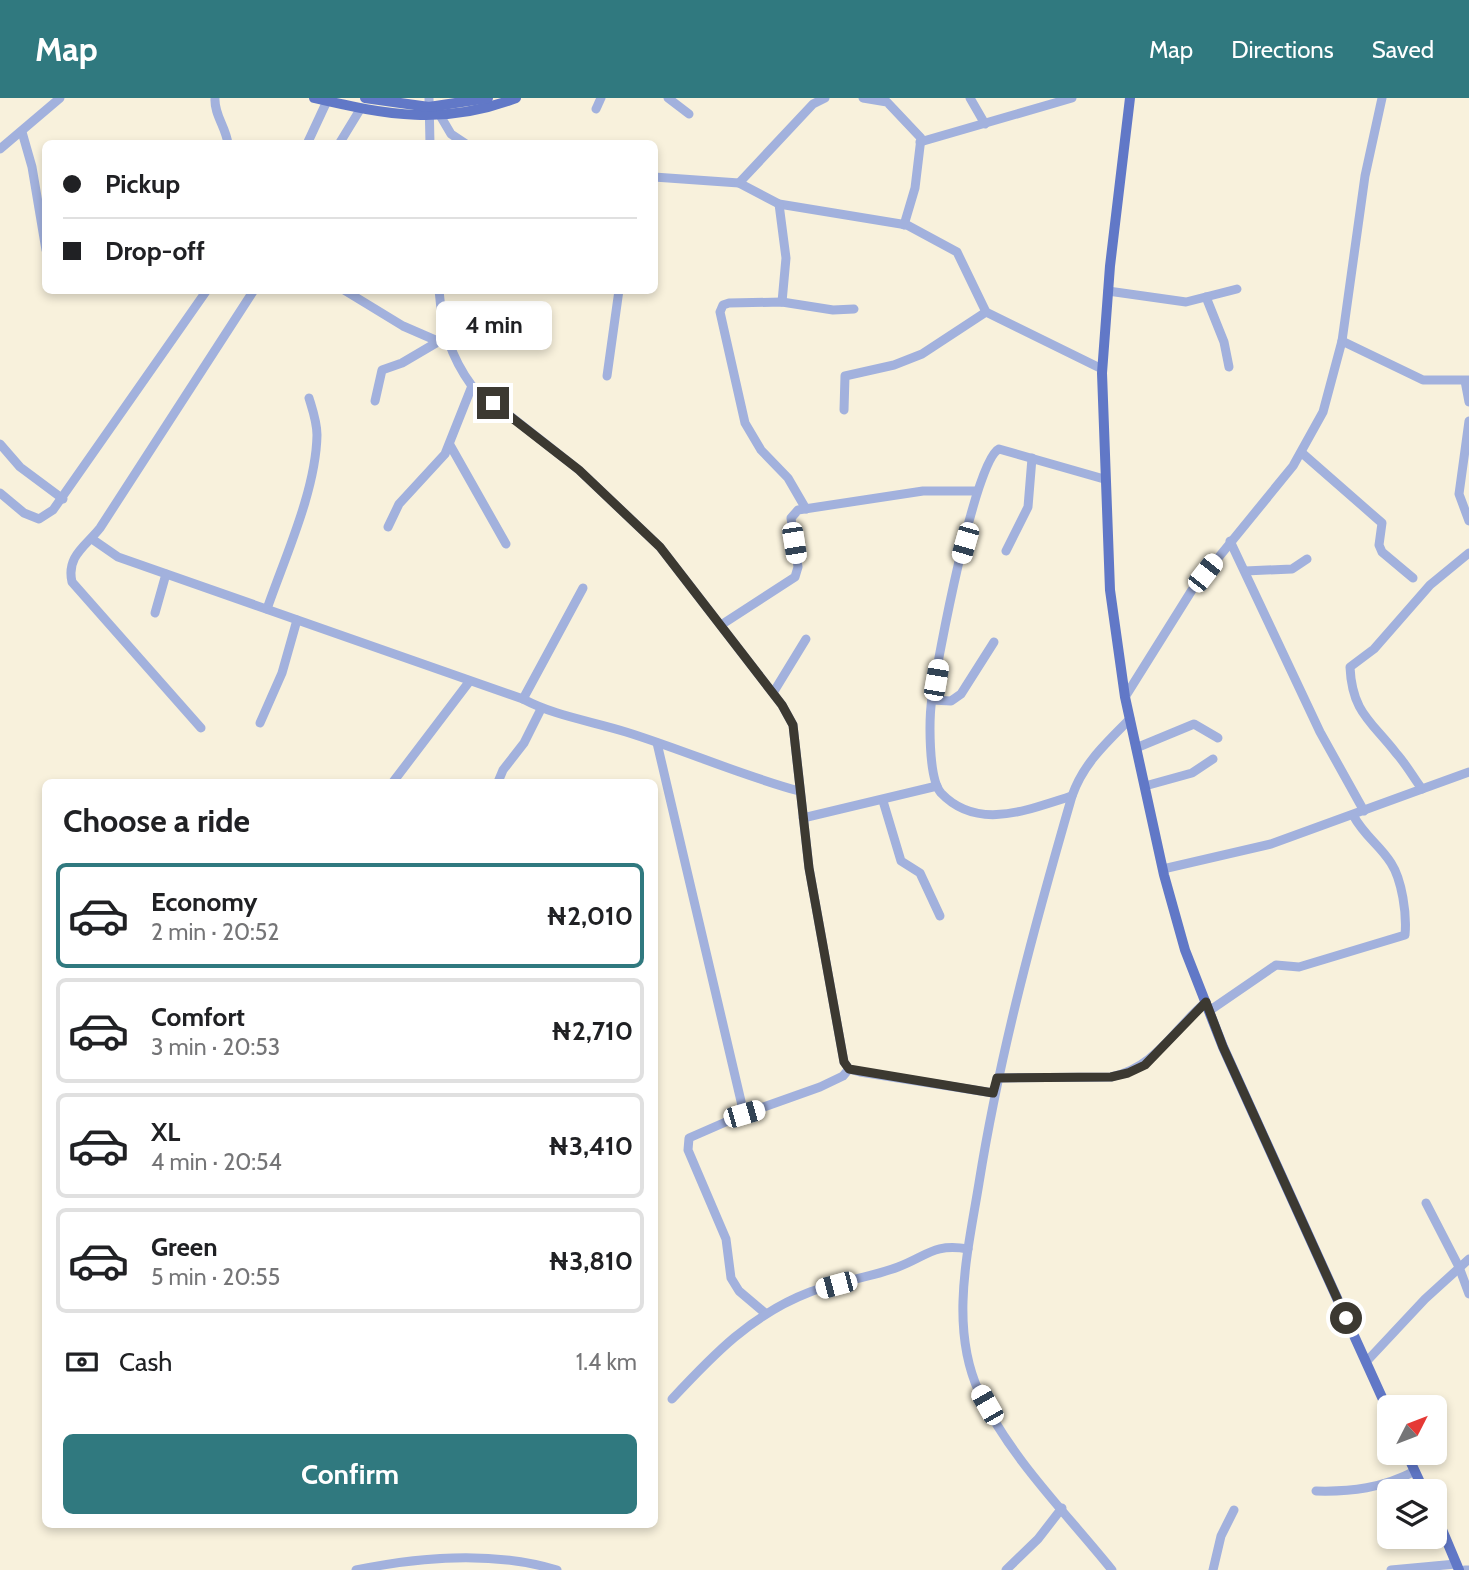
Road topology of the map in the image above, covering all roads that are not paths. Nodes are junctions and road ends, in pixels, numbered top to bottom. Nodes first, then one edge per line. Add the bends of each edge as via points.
1 (60, 98) edge
2 (215, 98) edge
3 (314, 98) edge
4 (488, 98) edge
5 (516, 98) edge
6 (601, 98) edge
7 (668, 98) edge
8 (825, 98) edge
9 (863, 98) edge
10 (970, 98) edge
11 (1072, 98) edge
12 (1130, 98) edge
13 (1382, 98) edge
14 (887, 100) edge
15 (327, 101) junction
16 (363, 103) edge
17 (429, 107) edge
18 (596, 109) dead end
19 (689, 114) dead end
20 (441, 117) junction
21 (985, 124) junction
22 (22, 132) junction
23 (228, 140) edge
24 (311, 140) edge
25 (339, 140) edge
26 (430, 140) edge
27 (460, 140) edge
28 (920, 142) junction
29 (0, 149) edge
30 (658, 177) edge
31 (739, 183) junction
32 (779, 204) junction
33 (904, 225) junction
34 (42, 226) edge
35 (1237, 289) dead end
36 (1108, 292) junction
37 (203, 294) edge
38 (251, 294) edge
39 (351, 294) edge
40 (440, 294) edge
41 (618, 294) edge
42 (1206, 297) junction
43 (782, 302) junction
44 (853, 309) dead end
45 (986, 312) junction
46 (1342, 341) junction
47 (436, 343) junction
48 (449, 346) junction
49 (1229, 367) dead end
50 (1102, 369) junction
51 (607, 376) dead end
52 (1467, 380) edge
53 (472, 386) junction
54 (309, 398) dead end
55 (376, 401) dead end
56 (1469, 402) edge
57 (844, 410) dead end
58 (1469, 421) edge
59 (0, 444) edge
60 (450, 445) junction
61 (1302, 453) junction
62 (1032, 458) junction
63 (1104, 479) junction
64 (977, 491) junction
65 (0, 493) edge
66 (63, 499) junction
67 (806, 509) junction
68 (1469, 522) edge
69 (388, 527) dead end
70 (92, 539) junction
71 (1230, 541) junction
72 (506, 544) dead end
73 (1006, 551) dead end
74 (1469, 554) edge
75 (1307, 559) dead end
76 (1245, 572) junction
77 (166, 574) junction
78 (1413, 578) dead end
79 (583, 588) dead end
80 (267, 609) junction
81 (155, 613) dead end
82 (297, 620) junction
83 (721, 625) junction
84 (806, 639) dead end
85 (993, 642) dead end
86 (469, 682) junction
87 (773, 693) junction
88 (1125, 697) junction
89 (523, 699) junction
90 (932, 700) junction
91 (541, 709) junction
92 (1129, 719) junction
93 (260, 723) dead end
94 (201, 728) dead end
95 (1218, 738) dead end
96 (657, 743) junction
97 (1136, 748) junction
98 (1213, 759) dead end
99 (1469, 772) edge
100 (395, 779) edge
101 (499, 779) edge
102 (937, 786) junction
103 (1144, 786) junction
104 (1422, 789) junction
105 (799, 791) junction
106 (1072, 796) junction
107 (883, 801) junction
108 (1364, 811) junction
109 (1353, 815) junction
110 (803, 818) junction
111 (1163, 869) junction
112 (940, 916) dead end
113 (1207, 1007) junction
114 (849, 1069) junction
115 (997, 1078) junction
116 (993, 1093) junction
117 (744, 1114) junction
118 (1426, 1203) dead end
119 (968, 1249) junction
120 (1469, 1259) edge
121 (1459, 1266) junction
122 (1469, 1294) edge
123 (765, 1313) junction
124 (1366, 1362) junction
125 (1381, 1395) edge
126 (672, 1399) dead end
127 (1412, 1465) edge
128 (1415, 1471) junction
129 (1419, 1479) edge
130 (1316, 1491) dead end
131 (1062, 1508) junction
132 (1234, 1510) dead end
133 (1447, 1537) edge
134 (1462, 1568) edge
135 (356, 1570) edge
136 (557, 1570) edge
137 (1006, 1570) edge
138 (1112, 1570) edge
139 (1213, 1570) edge
140 (1391, 1570) edge

1 - 22 street
2 - 23 street via 216,114
3 - 15 main road
4 - 17 main road
5 - 20 main road
6 - 18 street
7 - 19 street
8 - 31 street via 813,104
9 - 14 street
10 - 21 street
11 - 21 street
12 - 36 main road
13 - 46 street
14 - 28 street
15 - 16 main road
15 - 24 street
16 - 17 main road
16 - 25 street
17 - 20 main road
17 - 26 street
20 - 27 street via 450,134
21 - 28 street
22 - 29 street
22 - 34 street
28 - 33 street via 915,188
30 - 31 street
31 - 32 street
32 - 33 street
32 - 43 street via 786,258
33 - 45 street via 957,252
35 - 42 street
36 - 42 street via 1186,302
36 - 50 main road
37 - 66 street
38 - 70 street
39 - 47 street
40 - 48 street
41 - 51 street
42 - 49 street
43 - 44 street
43 - 67 street via 729,303 720,312 745,423
45 - 50 street
45 - 57 street via 922,354 845,376
46 - 52 street via 1423,380
46 - 61 street via 1323,412
47 - 48 street
47 - 55 street via 382,370
48 - 53 street
50 - 63 main road
52 - 56 street
53 - 60 street
53 - 83 street via 579,470 660,547
54 - 80 street via 317,443 307,492
58 - 68 street via 1459,494
59 - 66 street via 20,467
60 - 69 street via 399,504
60 - 72 street
61 - 71 street
61 - 78 street via 1382,523 1381,552
62 - 63 street
62 - 64 street via 995,450
62 - 73 street via 1028,507
63 - 88 main road via 1110,590
64 - 67 street via 923,491
64 - 90 street via 953,582
65 - 66 street via 39,519
67 - 83 street via 791,518 798,567 795,577
70 - 77 street via 118,557
70 - 94 street via 82,545 72,562 72,582
71 - 76 street
71 - 88 street via 1192,590
74 - 104 street via 1430,585 1374,649 1350,667 1360,712
75 - 76 street via 1292,569
76 - 108 street via 1320,732
77 - 80 street
77 - 81 street
79 - 89 street
80 - 82 street
82 - 86 street
82 - 93 street via 282,673
83 - 87 street
84 - 87 street
85 - 90 street via 961,694 951,701
86 - 89 street
86 - 100 street
87 - 105 street via 793,725
88 - 92 main road
89 - 91 street
90 - 102 street via 931,744
91 - 96 street
91 - 101 street
92 - 97 main road
92 - 106 street via 1094,756
95 - 97 street via 1194,724
96 - 105 street via 743,776
96 - 117 street
97 - 103 main road
98 - 103 street via 1192,773
99 - 104 street
102 - 106 street via 952,801 980,815 1013,813
102 - 107 street
103 - 111 main road
104 - 108 street
105 - 110 street
106 - 115 street
107 - 110 street
107 - 112 street via 901,860 920,873
108 - 109 street
109 - 111 street via 1271,844
109 - 113 street via 1369,842 1394,868 1405,935 1299,967 1276,965
110 - 114 street via 844,1062
111 - 113 main road via 1185,950
113 - 115 street via 1145,1065 1128,1073
113 - 124 main road
114 - 116 street
114 - 117 street via 820,1087
115 - 116 street
116 - 119 street
117 - 123 street via 690,1138 687,1147 726,1240 731,1278
118 - 121 street
119 - 123 street via 941,1247 897,1268 811,1292
119 - 131 street via 962,1280 964,1325 979,1392 1023,1461
120 - 121 street
121 - 122 street
121 - 124 street
123 - 126 street via 719,1349
124 - 125 main road
127 - 128 main road
128 - 129 main road
128 - 130 street via 1368,1489
131 - 137 street
131 - 138 street
132 - 139 street via 1221,1536
133 - 134 main road
134 - 140 street
135 - 136 street via 470,1559

